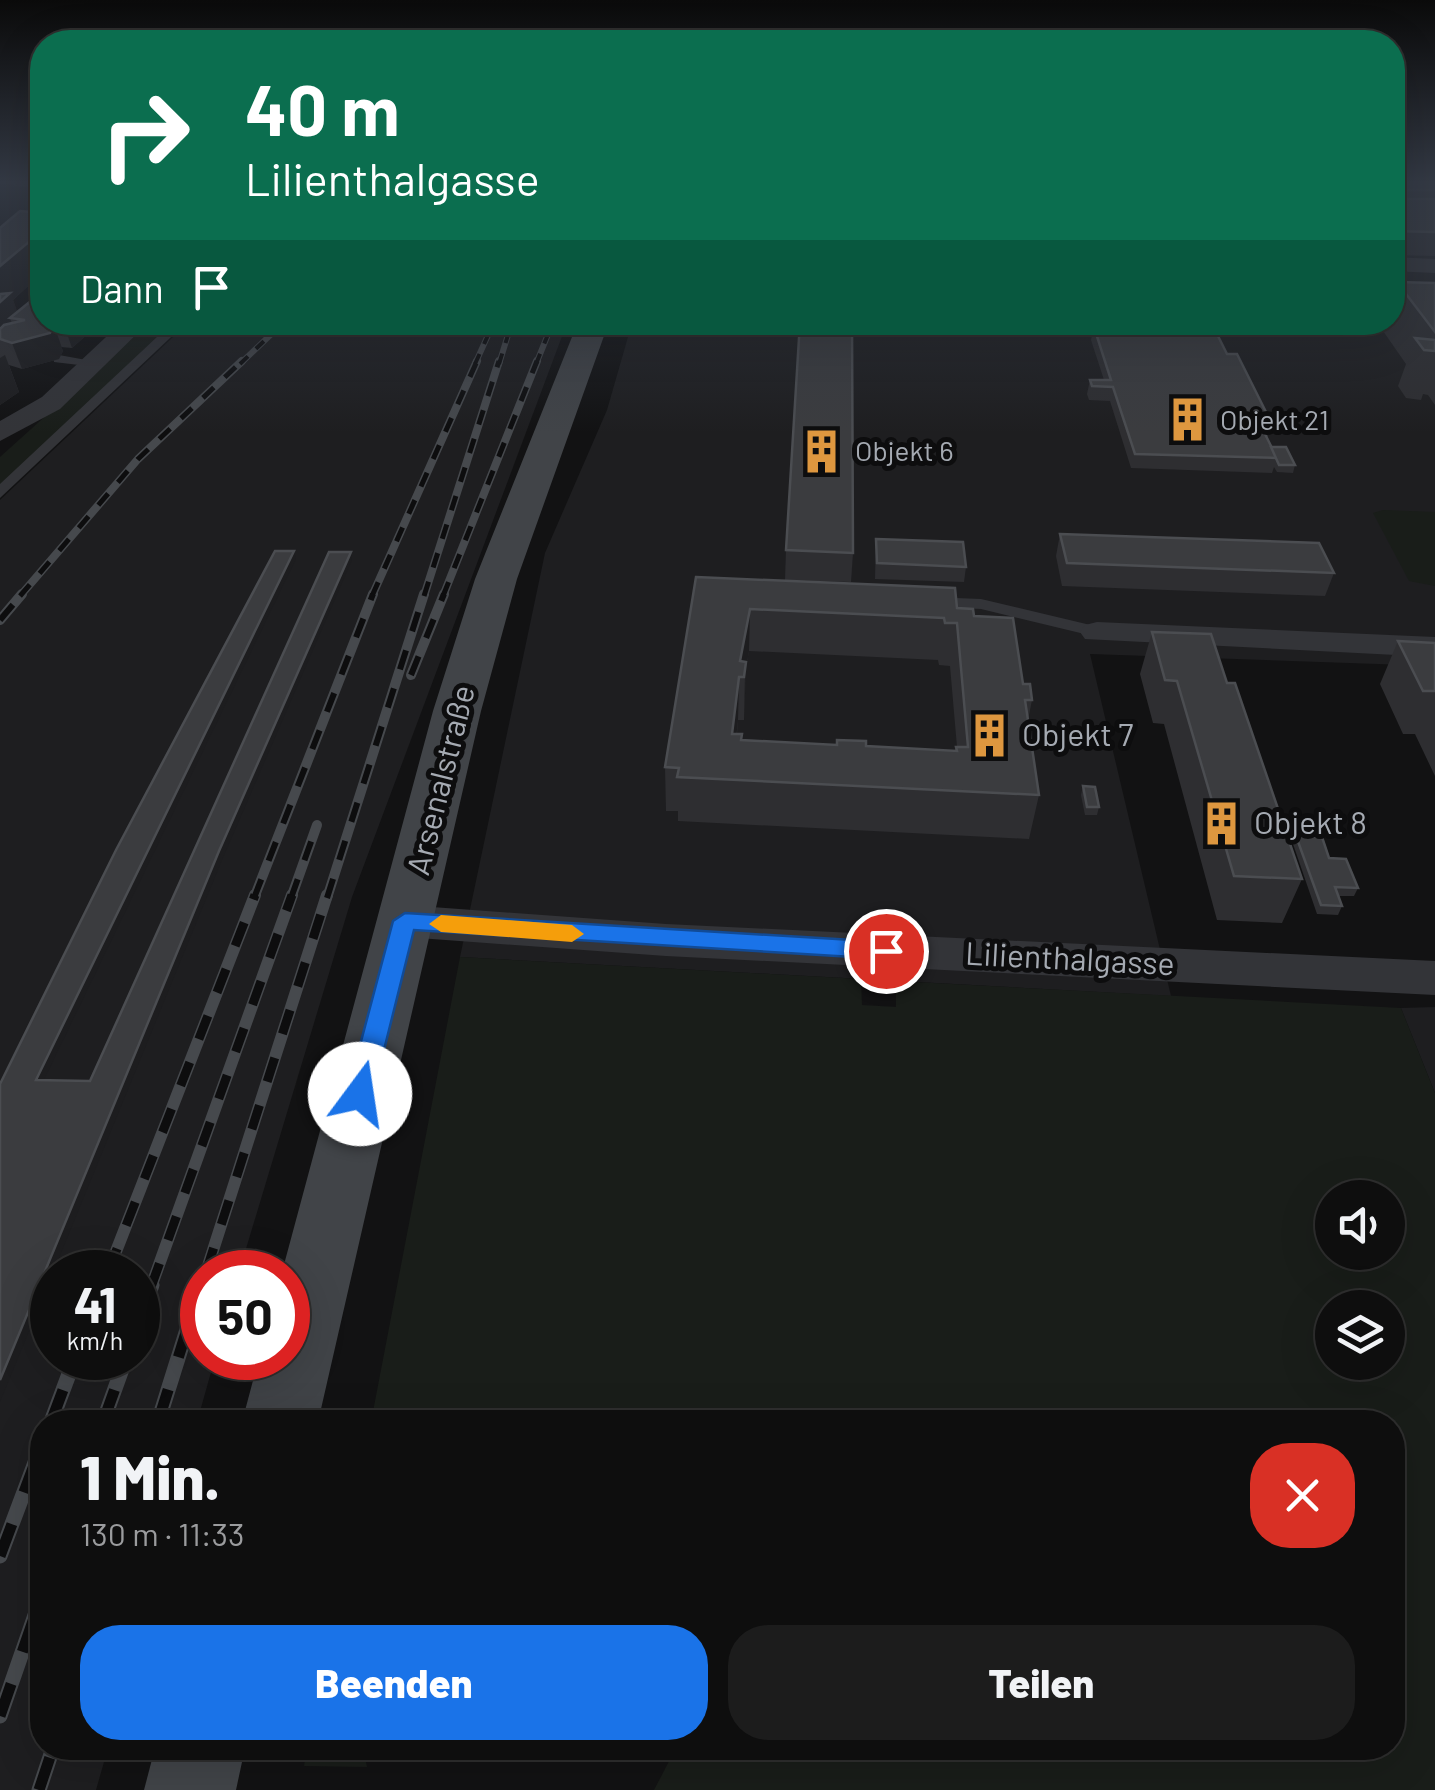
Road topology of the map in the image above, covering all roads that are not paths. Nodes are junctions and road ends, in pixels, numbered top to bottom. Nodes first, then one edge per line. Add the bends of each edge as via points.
1 (124, 335) edge
2 (168, 335) edge
3 (589, 335) edge
4 (59, 359) dead end
5 (96, 363) junction
6 (0, 434) edge
7 (0, 493) edge
8 (905, 601) edge
9 (1097, 632) joint
10 (1435, 648) edge
11 (405, 921) junction
12 (1431, 987) edge
13 (283, 1410) edge
14 (197, 1760) edge
15 (190, 1790) edge

1 - 5 street
2 - 7 lane
3 - 11 main road, Arsenalstraße via 489,602
4 - 5 lane
5 - 6 street
8 - 9 lane via 981,604
9 - 10 street
11 - 12 street, Lilienthalgasse
11 - 13 main road, Arsenalstraße
14 - 15 main road

